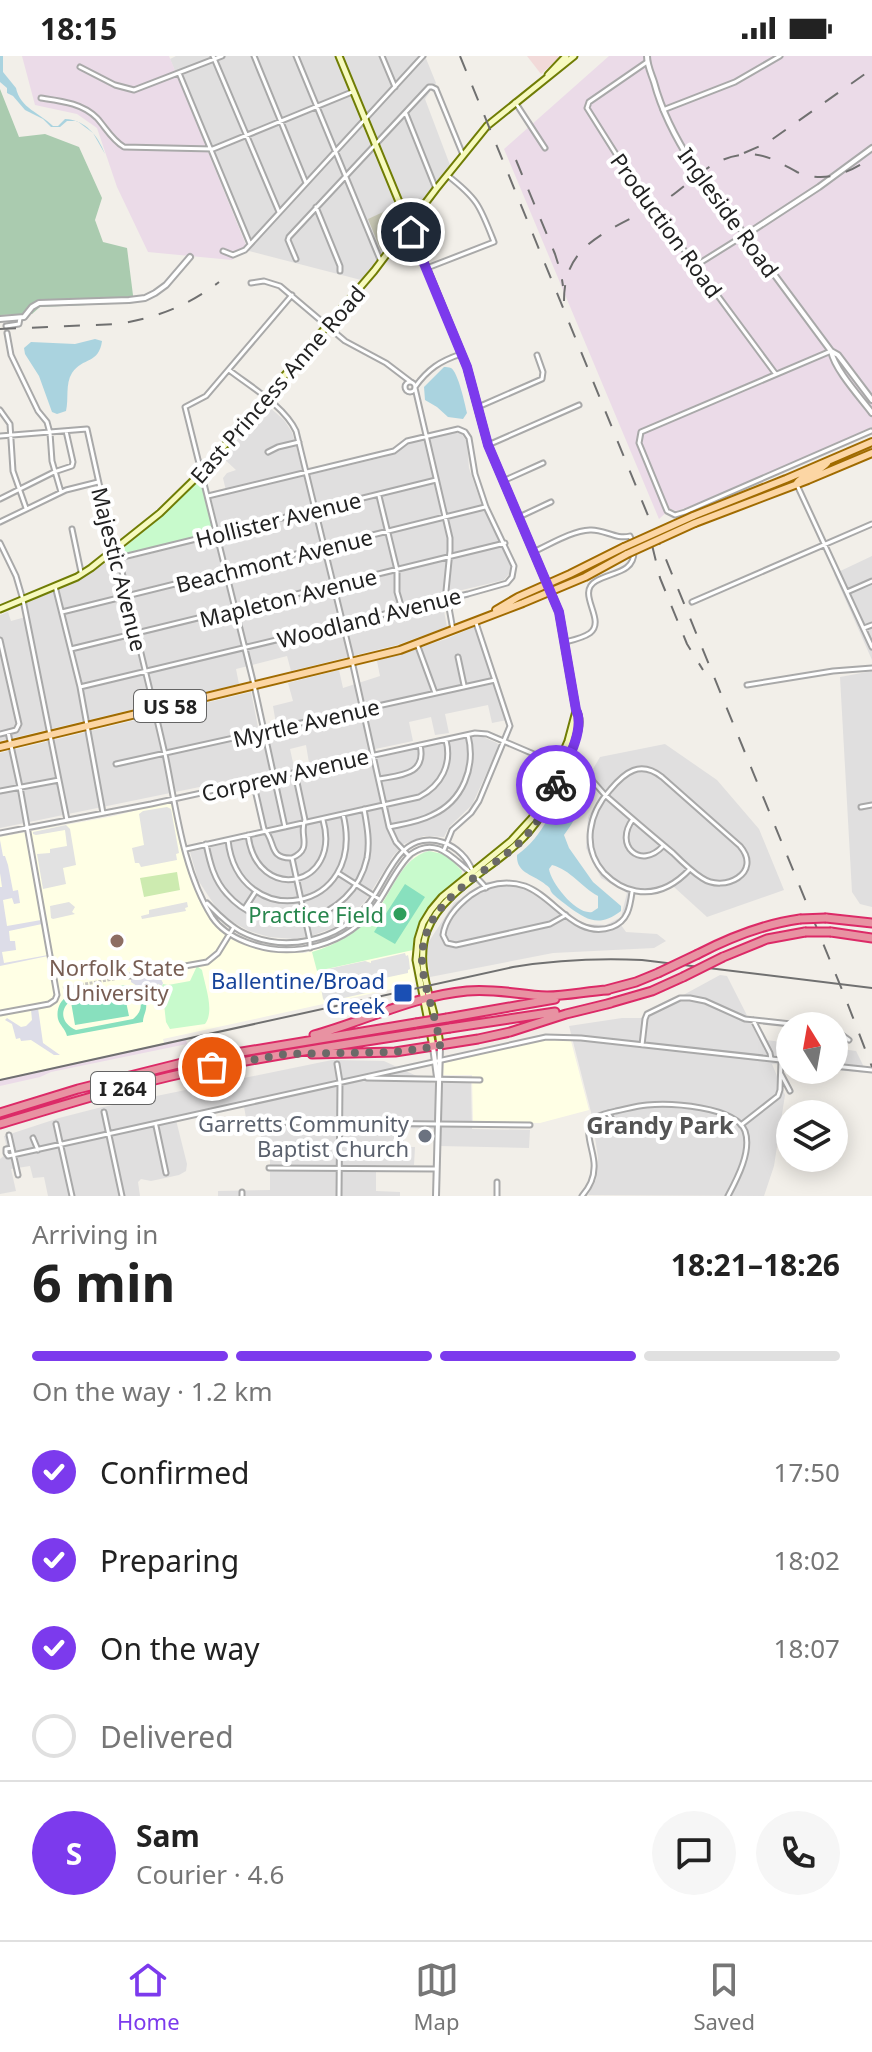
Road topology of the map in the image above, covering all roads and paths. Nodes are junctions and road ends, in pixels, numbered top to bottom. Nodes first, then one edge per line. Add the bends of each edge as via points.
1 (222, 56) edge
2 (254, 56) edge
3 (296, 56) edge
4 (339, 56) edge
5 (382, 56) edge
6 (423, 56) edge
7 (566, 56) edge
8 (574, 56) edge
9 (780, 56) edge
10 (213, 58) edge
11 (646, 58) edge
12 (80, 67) dead end
13 (179, 73) junction
14 (547, 76) junction
15 (395, 87) junction
16 (353, 91) junction
17 (41, 98) dead end
18 (515, 102) junction
19 (317, 106) junction
20 (663, 110) junction
21 (405, 112) junction
22 (365, 120) junction
23 (281, 121) junction
24 (246, 136) junction
25 (375, 145) junction
26 (545, 148) dead end
27 (872, 148) edge
28 (210, 149) junction
29 (336, 151) junction
30 (463, 155) junction
31 (447, 175) junction
32 (345, 176) junction
33 (306, 183) junction
34 (436, 189) junction
35 (316, 207) junction
36 (279, 212) junction
37 (408, 226) junction
38 (744, 236) junction
39 (250, 244) junction
40 (223, 251) dead end
41 (190, 257) dead end
42 (296, 259) dead end
43 (381, 262) junction
44 (695, 266) junction
45 (426, 268) junction
46 (340, 271) dead end
47 (251, 283) dead end
48 (292, 295) junction
49 (20, 318) junction
50 (0, 319) edge
51 (6, 326) dead end
52 (327, 326) junction
53 (7, 333) dead end
54 (831, 351) junction
55 (461, 354) junction
56 (537, 355) dead end
57 (229, 370) junction
58 (775, 373) junction
59 (400, 375) junction
60 (414, 385) junction
61 (405, 386) junction
62 (409, 392) junction
63 (265, 398) junction
64 (872, 400) edge
65 (417, 401) junction
66 (579, 405) dead end
67 (478, 407) junction
68 (0, 410) edge
69 (872, 413) edge
70 (66, 431) junction
71 (50, 433) junction
72 (10, 435) junction
73 (0, 436) edge
74 (425, 436) junction
75 (871, 439) edge
76 (299, 442) junction
77 (488, 445) junction
78 (268, 452) dead end
79 (872, 453) edge
80 (829, 461) junction
81 (543, 463) dead end
82 (795, 465) junction
83 (54, 472) junction
84 (307, 472) junction
85 (201, 473) junction
86 (799, 474) junction
87 (436, 480) junction
88 (785, 480) junction
89 (503, 481) junction
90 (98, 482) junction
91 (797, 485) junction
92 (18, 491) junction
93 (61, 492) junction
94 (378, 495) junction
95 (208, 496) junction
96 (0, 499) edge
97 (551, 502) dead end
98 (486, 507) junction
99 (26, 509) junction
100 (316, 510) junction
101 (680, 514) junction
102 (445, 517) junction
103 (519, 517) junction
104 (683, 520) dead end
105 (694, 520) junction
106 (0, 522) edge
107 (872, 524) edge
108 (72, 529) dead end
109 (387, 532) junction
110 (217, 534) junction
111 (0, 543) edge
112 (505, 543) junction
113 (823, 544) junction
114 (325, 547) junction
115 (114, 551) junction
116 (533, 552) junction
117 (119, 558) junction
118 (450, 558) junction
119 (397, 570) junction
120 (226, 572) junction
121 (82, 574) junction
122 (872, 581) edge
123 (55, 586) junction
124 (334, 586) junction
125 (550, 587) junction
126 (847, 592) junction
127 (127, 596) junction
128 (446, 599) junction
129 (23, 600) junction
130 (692, 602) dead end
131 (0, 609) edge
132 (236, 609) junction
133 (402, 609) junction
134 (62, 612) junction
135 (475, 621) junction
136 (343, 623) junction
137 (872, 625) edge
138 (864, 628) junction
139 (453, 630) junction
140 (136, 633) junction
141 (0, 640) edge
142 (565, 642) junction
143 (417, 644) junction
144 (245, 647) junction
145 (872, 647) edge
146 (71, 649) junction
147 (458, 657) dead end
148 (352, 661) junction
149 (872, 668) edge
150 (146, 671) junction
151 (495, 680) junction
152 (254, 685) junction
153 (747, 685) dead end
154 (465, 686) junction
155 (80, 687) junction
156 (435, 693) junction
157 (155, 709) junction
158 (363, 709) junction
159 (88, 726) junction
160 (264, 731) junction
161 (8, 732) junction
162 (0, 734) edge
163 (467, 734) junction
164 (51, 735) junction
165 (446, 738) junction
166 (505, 741) junction
167 (12, 744) junction
168 (420, 744) junction
169 (0, 747) edge
170 (165, 753) junction
171 (373, 754) junction
172 (116, 764) dead end
173 (561, 766) junction
174 (294, 772) junction
175 (274, 777) junction
176 (379, 779) junction
177 (59, 780) junction
178 (253, 781) junction
179 (20, 787) junction
180 (0, 791) edge
181 (605, 795) junction
182 (174, 798) junction
183 (384, 805) junction
184 (872, 805) edge
185 (861, 807) dead end
186 (364, 809) junction
187 (103, 813) junction
188 (343, 814) junction
189 (322, 819) junction
190 (633, 819) junction
191 (67, 820) junction
192 (304, 823) junction
193 (28, 827) junction
194 (285, 827) junction
195 (389, 827) junction
196 (267, 831) junction
197 (0, 833) edge
198 (248, 835) junction
199 (228, 840) junction
200 (446, 843) junction
201 (206, 844) junction
202 (664, 846) junction
203 (186, 849) junction
204 (444, 850) junction
205 (404, 851) junction
206 (409, 856) junction
207 (292, 858) junction
208 (690, 869) junction
209 (338, 873) junction
210 (475, 874) junction
211 (296, 879) junction
212 (356, 884) junction
213 (486, 888) junction
214 (632, 890) junction
215 (256, 891) junction
216 (373, 896) junction
217 (301, 899) junction
218 (204, 900) junction
219 (380, 900) junction
220 (245, 909) junction
221 (566, 915) junction
222 (306, 920) junction
223 (872, 923) edge
224 (234, 927) junction
225 (230, 933) junction
226 (872, 938) edge
227 (310, 941) junction
228 (310, 948) junction
229 (130, 976) tunnel mouth
230 (608, 990) junction
231 (427, 999) junction
232 (611, 1003) junction
233 (0, 1013) edge
234 (753, 1020) junction
235 (776, 1022) edge
236 (286, 1044) junction
237 (642, 1045) junction
238 (436, 1046) junction
239 (286, 1054) junction
240 (771, 1059) junction
241 (776, 1060) edge
242 (438, 1061) junction
243 (337, 1064) dead end
244 (848, 1067) edge
245 (872, 1070) edge
246 (363, 1077) junction
247 (438, 1080) junction
248 (480, 1080) dead end
249 (340, 1082) junction
250 (780, 1084) edge
251 (786, 1084) edge
252 (790, 1091) dead end
253 (104, 1112) dead end
254 (0, 1113) edge
255 (608, 1113) junction
256 (249, 1122) dead end
257 (0, 1124) edge
258 (56, 1124) dead end
259 (339, 1124) junction
260 (156, 1125) junction
261 (437, 1125) junction
262 (530, 1125) dead end
263 (741, 1125) junction
264 (625, 1132) dead end
265 (9, 1135) dead end
266 (109, 1135) junction
267 (33, 1138) dead end
268 (61, 1145) junction
269 (38, 1150) junction
270 (14, 1155) junction
271 (269, 1168) dead end
272 (339, 1168) junction
273 (436, 1169) junction
274 (166, 1173) dead end
275 (18, 1175) dead end
276 (497, 1182) dead end
277 (72, 1196) edge
278 (122, 1196) edge
279 (339, 1196) edge
280 (436, 1196) edge
281 (497, 1196) edge
282 (582, 1196) edge
283 (728, 1196) edge

1 - 10 street
2 - 23 street
3 - 19 street
4 - 16 main road
5 - 15 street
6 - 15 street
7 - 14 main road, East Princess Anne Road
8 - 14 main road, East Princess Anne Road
9 - 20 street via 735,82
10 - 13 street
10 - 24 street
11 - 20 street, Ingleside Road
11 - 44 street, Production Road via 587,108
12 - 13 street via 130,90
13 - 28 street
14 - 18 main road, East Princess Anne Road
15 - 22 street
16 - 19 street
16 - 22 main road
17 - 28 street via 89,111 124,147
18 - 26 street
18 - 30 main road, East Princess Anne Road
19 - 23 street
19 - 29 street
20 - 38 street, Ingleside Road via 680,144
21 - 25 street
21 - 30 street via 434,87
21 - 34 street
22 - 25 main road
22 - 29 street
23 - 24 street
23 - 33 street
24 - 28 street
24 - 36 street
25 - 32 street
25 - 37 main road
27 - 38 street
28 - 39 street
29 - 32 street
29 - 33 street
30 - 31 main road, East Princess Anne Road
31 - 34 main road, East Princess Anne Road
31 - 45 street via 482,209 494,242
32 - 35 street
32 - 43 street
33 - 36 street
34 - 37 main road, East Princess Anne Road
35 - 42 street via 288,238
35 - 46 street
36 - 39 street
37 - 43 main road, East Princess Anne Road
37 - 45 main road
38 - 44 street
38 - 54 street, Ingleside Road
39 - 40 street via 237,255
41 - 49 street via 166,285 145,298 39,303
43 - 52 main road, East Princess Anne Road
44 - 58 street, Production Road
45 - 55 main road
47 - 48 street via 270,282
48 - 52 street
48 - 57 street
49 - 50 street
49 - 51 street via 19,324
52 - 59 street
52 - 63 main road, East Princess Anne Road
53 - 71 street via 11,355
54 - 58 street
54 - 64 street, Ingleside Road
54 - 69 street, Ingleside Road
55 - 60 street via 439,362
55 - 67 main road
56 - 67 street via 542,379
57 - 63 street
57 - 85 street via 206,396 185,407
58 - 101 street via 639,435 667,511
59 - 60 street
59 - 61 street
60 - 61 street
60 - 62 street
60 - 65 street
61 - 62 street
62 - 65 street
63 - 76 street via 291,421
63 - 85 main road, East Princess Anne Road
65 - 74 street
66 - 77 street
67 - 77 main road
68 - 72 street via 10,424
70 - 71 street
70 - 83 street via 73,464
70 - 90 street, Majestic Avenue via 87,429
71 - 72 street
71 - 83 street
72 - 73 street
72 - 92 street
74 - 84 street via 394,451
74 - 87 street
74 - 98 street, Woodland Avenue via 455,429 469,438
75 - 80 main road, US 58
75 - 82 street
76 - 78 street
76 - 84 street
77 - 89 main road
79 - 91 main road, US 58
80 - 86 main road, US 58
80 - 91 main road
81 - 89 street
82 - 86 street
82 - 101 street
83 - 92 street
83 - 93 street
84 - 95 street
84 - 100 street
85 - 95 street
85 - 115 main road, East Princess Anne Road
86 - 88 main road, US 58
87 - 94 street, Hollister Avenue
87 - 102 street
88 - 91 main road
88 - 105 main road, US 58
89 - 103 main road
90 - 93 street
90 - 115 street, Majestic Avenue
91 - 105 main road, US 58
91 - 113 street
92 - 96 street
92 - 99 street
93 - 99 street
94 - 100 street, Hollister Avenue
94 - 109 street
95 - 110 street
97 - 103 street
98 - 102 street, Beachmont Avenue
98 - 112 street, Woodland Avenue
99 - 106 street
100 - 110 street, Hollister Avenue
100 - 114 street
101 - 104 street
102 - 109 street, Beachmont Avenue
102 - 118 street
103 - 116 main road
105 - 125 main road, US 58, bridge via 625,550 585,577
107 - 113 street
108 - 121 street
109 - 114 street, Beachmont Avenue
109 - 119 street
110 - 117 street, Hollister Avenue
110 - 120 street
111 - 129 street
112 - 118 street, Mapleton Avenue
112 - 128 street, Woodland Avenue via 514,566 507,583
113 - 126 street
113 - 130 street
114 - 120 street, Beachmont Avenue
114 - 124 street
115 - 117 street, Majestic Avenue
115 - 121 main road, East Princess Anne Road
116 - 125 main road
116 - 142 street via 593,530 630,536 632,564 589,588 592,631
117 - 127 street, Majestic Avenue
118 - 119 street, Mapleton Avenue
118 - 128 street
119 - 124 street, Mapleton Avenue
119 - 133 street
120 - 127 street, Beachmont Avenue
120 - 132 street
121 - 123 main road, East Princess Anne Road
122 - 126 street
123 - 129 main road, East Princess Anne Road
123 - 134 street
124 - 132 street, Mapleton Avenue
124 - 136 street
125 - 135 main road, US 58
125 - 142 main road
126 - 138 street
127 - 134 street, Beachmont Avenue
127 - 140 street, Majestic Avenue
128 - 133 street, Woodland Avenue
128 - 139 street
129 - 131 main road, East Princess Anne Road
129 - 164 street
132 - 140 street, Mapleton Avenue
132 - 144 street
133 - 136 street, Woodland Avenue
134 - 146 street
135 - 139 main road, US 58
135 - 151 street
136 - 144 street, Woodland Avenue
136 - 148 street
137 - 138 street
138 - 145 street
139 - 143 main road, US 58
140 - 146 street, Mapleton Avenue
140 - 150 street, Majestic Avenue
141 - 161 street via 19,724
142 - 173 main road via 576,710
143 - 148 main road, US 58
143 - 156 street
144 - 150 street, Woodland Avenue
144 - 152 street
146 - 155 street
147 - 154 street
148 - 152 main road, US 58
148 - 158 street
149 - 153 street
150 - 155 street, Woodland Avenue
150 - 157 street, Majestic Avenue
151 - 154 street, Myrtle Avenue
151 - 166 street via 510,722
152 - 157 main road, US 58
152 - 160 street
154 - 156 street, Myrtle Avenue
155 - 159 street
156 - 158 street, Myrtle Avenue
157 - 159 main road, US 58
157 - 170 street, Majestic Avenue
158 - 160 street, Myrtle Avenue
158 - 171 street
159 - 164 main road, US 58
159 - 187 street
160 - 170 street, Myrtle Avenue
160 - 175 street
161 - 162 street
161 - 167 street
163 - 165 street, Corprew Avenue
163 - 166 street, Corprew Avenue via 484,733
163 - 195 street via 469,770 456,797 433,815
164 - 167 main road, US 58
164 - 177 street
165 - 168 street, Corprew Avenue
165 - 183 street via 447,766 435,786 419,797
166 - 173 street, Corprew Avenue
166 - 200 street via 475,808 454,827
167 - 169 main road, US 58
167 - 179 street
168 - 171 street, Corprew Avenue
168 - 176 street via 421,760 415,769
170 - 172 street, Myrtle Avenue
170 - 182 street, Majestic Avenue
171 - 174 street, Corprew Avenue
171 - 176 street
173 - 181 street, Corprew Avenue via 591,779
173 - 210 main road via 528,824
174 - 175 street, Corprew Avenue
174 - 192 street
175 - 178 street, Corprew Avenue
175 - 194 street
176 - 183 street
177 - 179 street
177 - 191 street
178 - 182 street, Corprew Avenue
178 - 196 street
179 - 180 street
179 - 193 street
181 - 190 street, Corprew Avenue
181 - 208 street via 630,771 656,773 747,855 740,877 729,883 709,882
181 - 214 street via 592,820 593,855 608,877
182 - 187 street, Corprew Avenue
182 - 203 street, Majestic Avenue
183 - 186 street
183 - 195 street
184 - 185 street
186 - 188 street
186 - 212 street via 368,851
187 - 191 street, Corprew Avenue
188 - 189 street
188 - 209 street via 347,847
189 - 192 street
189 - 211 street via 327,840 323,857 314,870
190 - 202 street, Corprew Avenue
190 - 202 street via 625,836 633,852 650,856
191 - 193 street, Corprew Avenue
192 - 194 street
192 - 207 street via 304,846
193 - 197 street, Corprew Avenue
193 - 233 street via 60,988 49,1004
194 - 196 street
195 - 205 street
196 - 198 street
196 - 207 street via 273,850
198 - 199 street
198 - 211 street via 253,857 264,871 279,879
199 - 201 street
199 - 215 street via 237,872
200 - 204 street
200 - 205 street via 425,840
200 - 210 street via 465,857
201 - 203 street
201 - 220 street via 218,881
202 - 208 street, Corprew Avenue
203 - 218 street, Majestic Avenue
204 - 206 street via 428,848
204 - 210 street
205 - 206 street
205 - 216 street
206 - 219 street
207 - 211 street
208 - 214 street via 661,889
209 - 212 street
209 - 217 street via 319,892
210 - 213 street
210 - 231 main road via 437,902 420,931 416,955
211 - 217 street
212 - 216 street
212 - 222 street via 332,909
213 - 221 street via 508,883 528,887
213 - 221 street via 452,915 445,941 456,945 550,924
214 - 221 street via 627,915 611,927 589,929
215 - 217 street via 276,900
215 - 220 street
216 - 219 street
216 - 227 street via 348,923
217 - 222 street
218 - 224 street
218 - 225 street via 216,922
219 - 228 street via 346,933
220 - 222 street via 275,921
222 - 227 street
223 - 230 highway, I 264, bridge via 826,918 773,923
224 - 225 street
224 - 227 street via 268,941
225 - 228 street via 272,949
225 - 229 street via 207,962
226 - 232 highway, I 264, bridge via 805,932 767,939 652,991
227 - 228 street
230 - 231 highway via 555,996 469,990
230 - 236 highway, I 264, bridge
231 - 236 highway
231 - 238 main road
232 - 238 highway via 491,1037
232 - 239 highway, I 264, bridge
234 - 235 street
234 - 237 street via 698,999 680,998 646,1016
234 - 240 street
236 - 254 highway, I 264 via 159,1068
237 - 240 street
237 - 242 street via 553,1036
238 - 239 highway
238 - 242 street
239 - 257 highway, I 264 via 154,1080
240 - 241 street
242 - 246 street
242 - 247 street
243 - 249 street
244 - 245 street
246 - 247 street
246 - 249 street
247 - 248 street
247 - 261 street
249 - 259 street
249 - 260 street
250 - 263 street via 778,1096
251 - 252 street
253 - 266 street
255 - 263 street via 648,1105 682,1107 722,1113
255 - 264 street
255 - 282 street via 590,1124 594,1170
256 - 259 street
258 - 268 street
259 - 261 street
259 - 272 street
260 - 266 street
260 - 274 street
261 - 262 street
261 - 273 street
263 - 283 street via 747,1145
265 - 270 street via 12,1148 6,1153
266 - 268 street
266 - 278 street
267 - 269 street
268 - 269 street
268 - 277 street
269 - 270 street
270 - 275 street
271 - 272 street
272 - 273 street
272 - 279 street
273 - 280 street
276 - 281 street

